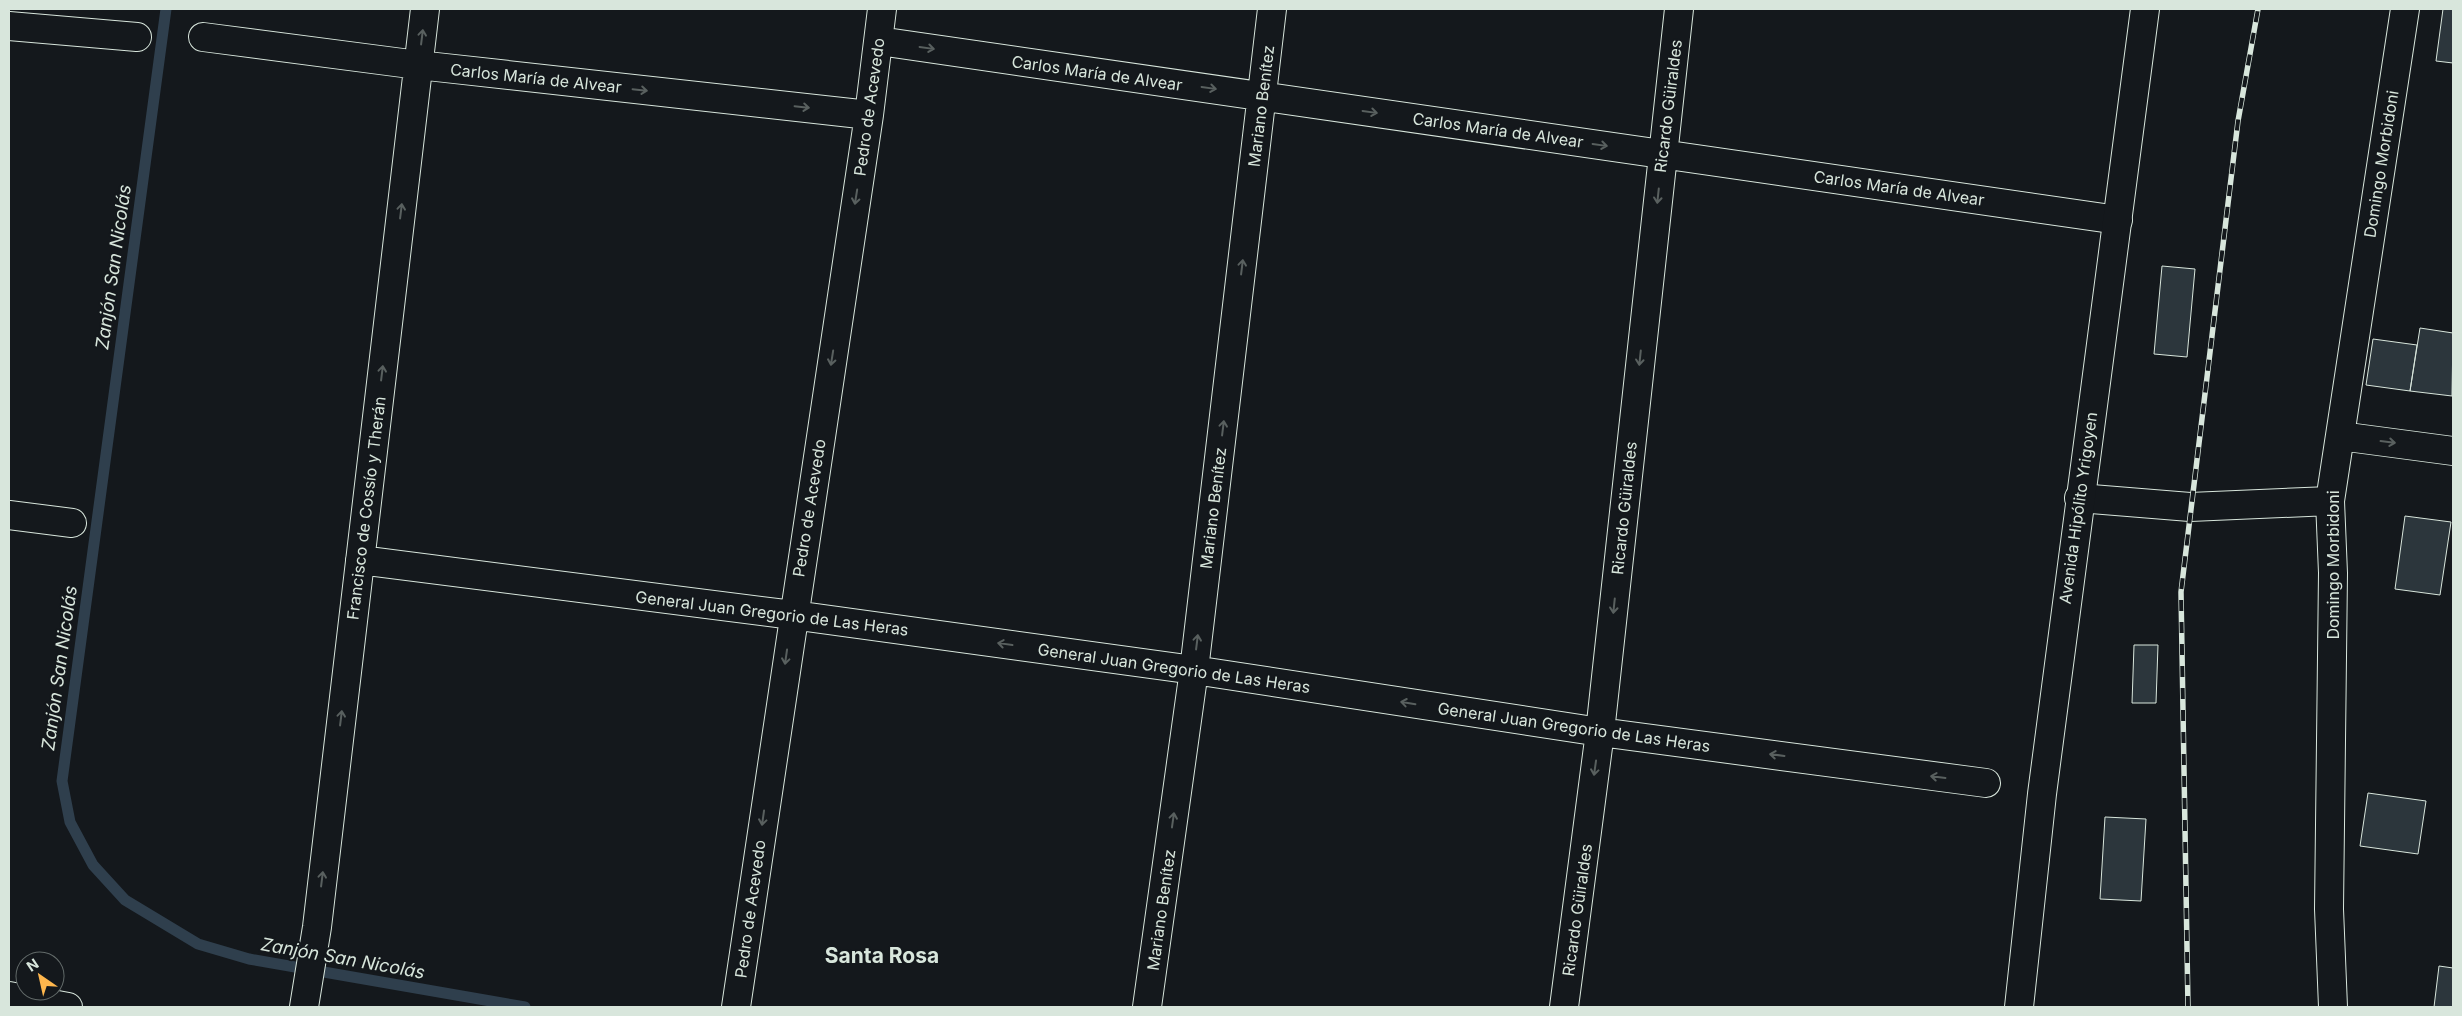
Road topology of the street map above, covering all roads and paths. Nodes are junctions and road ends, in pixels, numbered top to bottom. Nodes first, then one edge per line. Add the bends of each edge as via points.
1 (425, 9) edge
2 (882, 9) edge
3 (1272, 9) edge
4 (1679, 9) edge
5 (2145, 9) edge
6 (2405, 9) edge
7 (9, 26) edge
8 (137, 37) dead end
9 (203, 37) dead end
10 (879, 41) junction
11 (418, 65) junction
12 (1262, 96) junction
13 (868, 114) junction
14 (1662, 154) junction
15 (2118, 220) junction
16 (2340, 436) junction
17 (2453, 451) edge
18 (2079, 498) junction
19 (2330, 501) junction
20 (9, 515) edge
21 (72, 523) dead end
22 (360, 560) junction
23 (792, 615) junction
24 (1194, 670) junction
25 (1600, 732) junction
26 (1986, 783) dead end
27 (9, 996) edge
28 (736, 1004) edge
29 (304, 1006) edge
30 (68, 1007) edge
31 (1147, 1007) edge
32 (1564, 1007) edge
33 (2020, 1007) edge
34 (2333, 1007) edge

11 -> 1 street, Francisco de Cossío y Therán
2 - 10 street, Pedro de Acevedo
3 - 12 street, Mariano Benítez
4 - 14 street, Ricardo Güiraldes
5 - 15 street, Avenida Hipólito Yrigoyen
6 - 16 street, Domingo Morbidoni
7 - 8 street
9 - 11 street, Carlos María de Alvear
10 -> 12 street, Carlos María de Alvear
10 - 13 street, Pedro de Acevedo
11 -> 13 street, Carlos María de Alvear
22 -> 11 street, Francisco de Cossío y Therán
12 -> 14 street, Carlos María de Alvear
24 -> 12 street, Mariano Benítez
13 -> 23 street, Pedro de Acevedo
14 - 15 street, Carlos María de Alvear
14 -> 25 street, Ricardo Güiraldes
15 - 18 street, Avenida Hipólito Yrigoyen
16 -> 17 street
16 - 19 street, Domingo Morbidoni
18 - 19 street via 2190,507
18 - 33 street, Avenida Hipólito Yrigoyen via 2042,794
19 - 34 street, Domingo Morbidoni via 2333,573 2329,909
20 - 21 street
22 - 23 street, General Juan Gregorio de Las Heras
29 -> 22 street, Francisco de Cossío y Therán via 317,928
24 -> 23 street, General Juan Gregorio de Las Heras
23 -> 28 street, Pedro de Acevedo
25 -> 24 street, General Juan Gregorio de Las Heras
31 -> 24 street, Mariano Benítez
26 -> 25 street, General Juan Gregorio de Las Heras
25 -> 32 street, Ricardo Güiraldes
27 - 30 street

